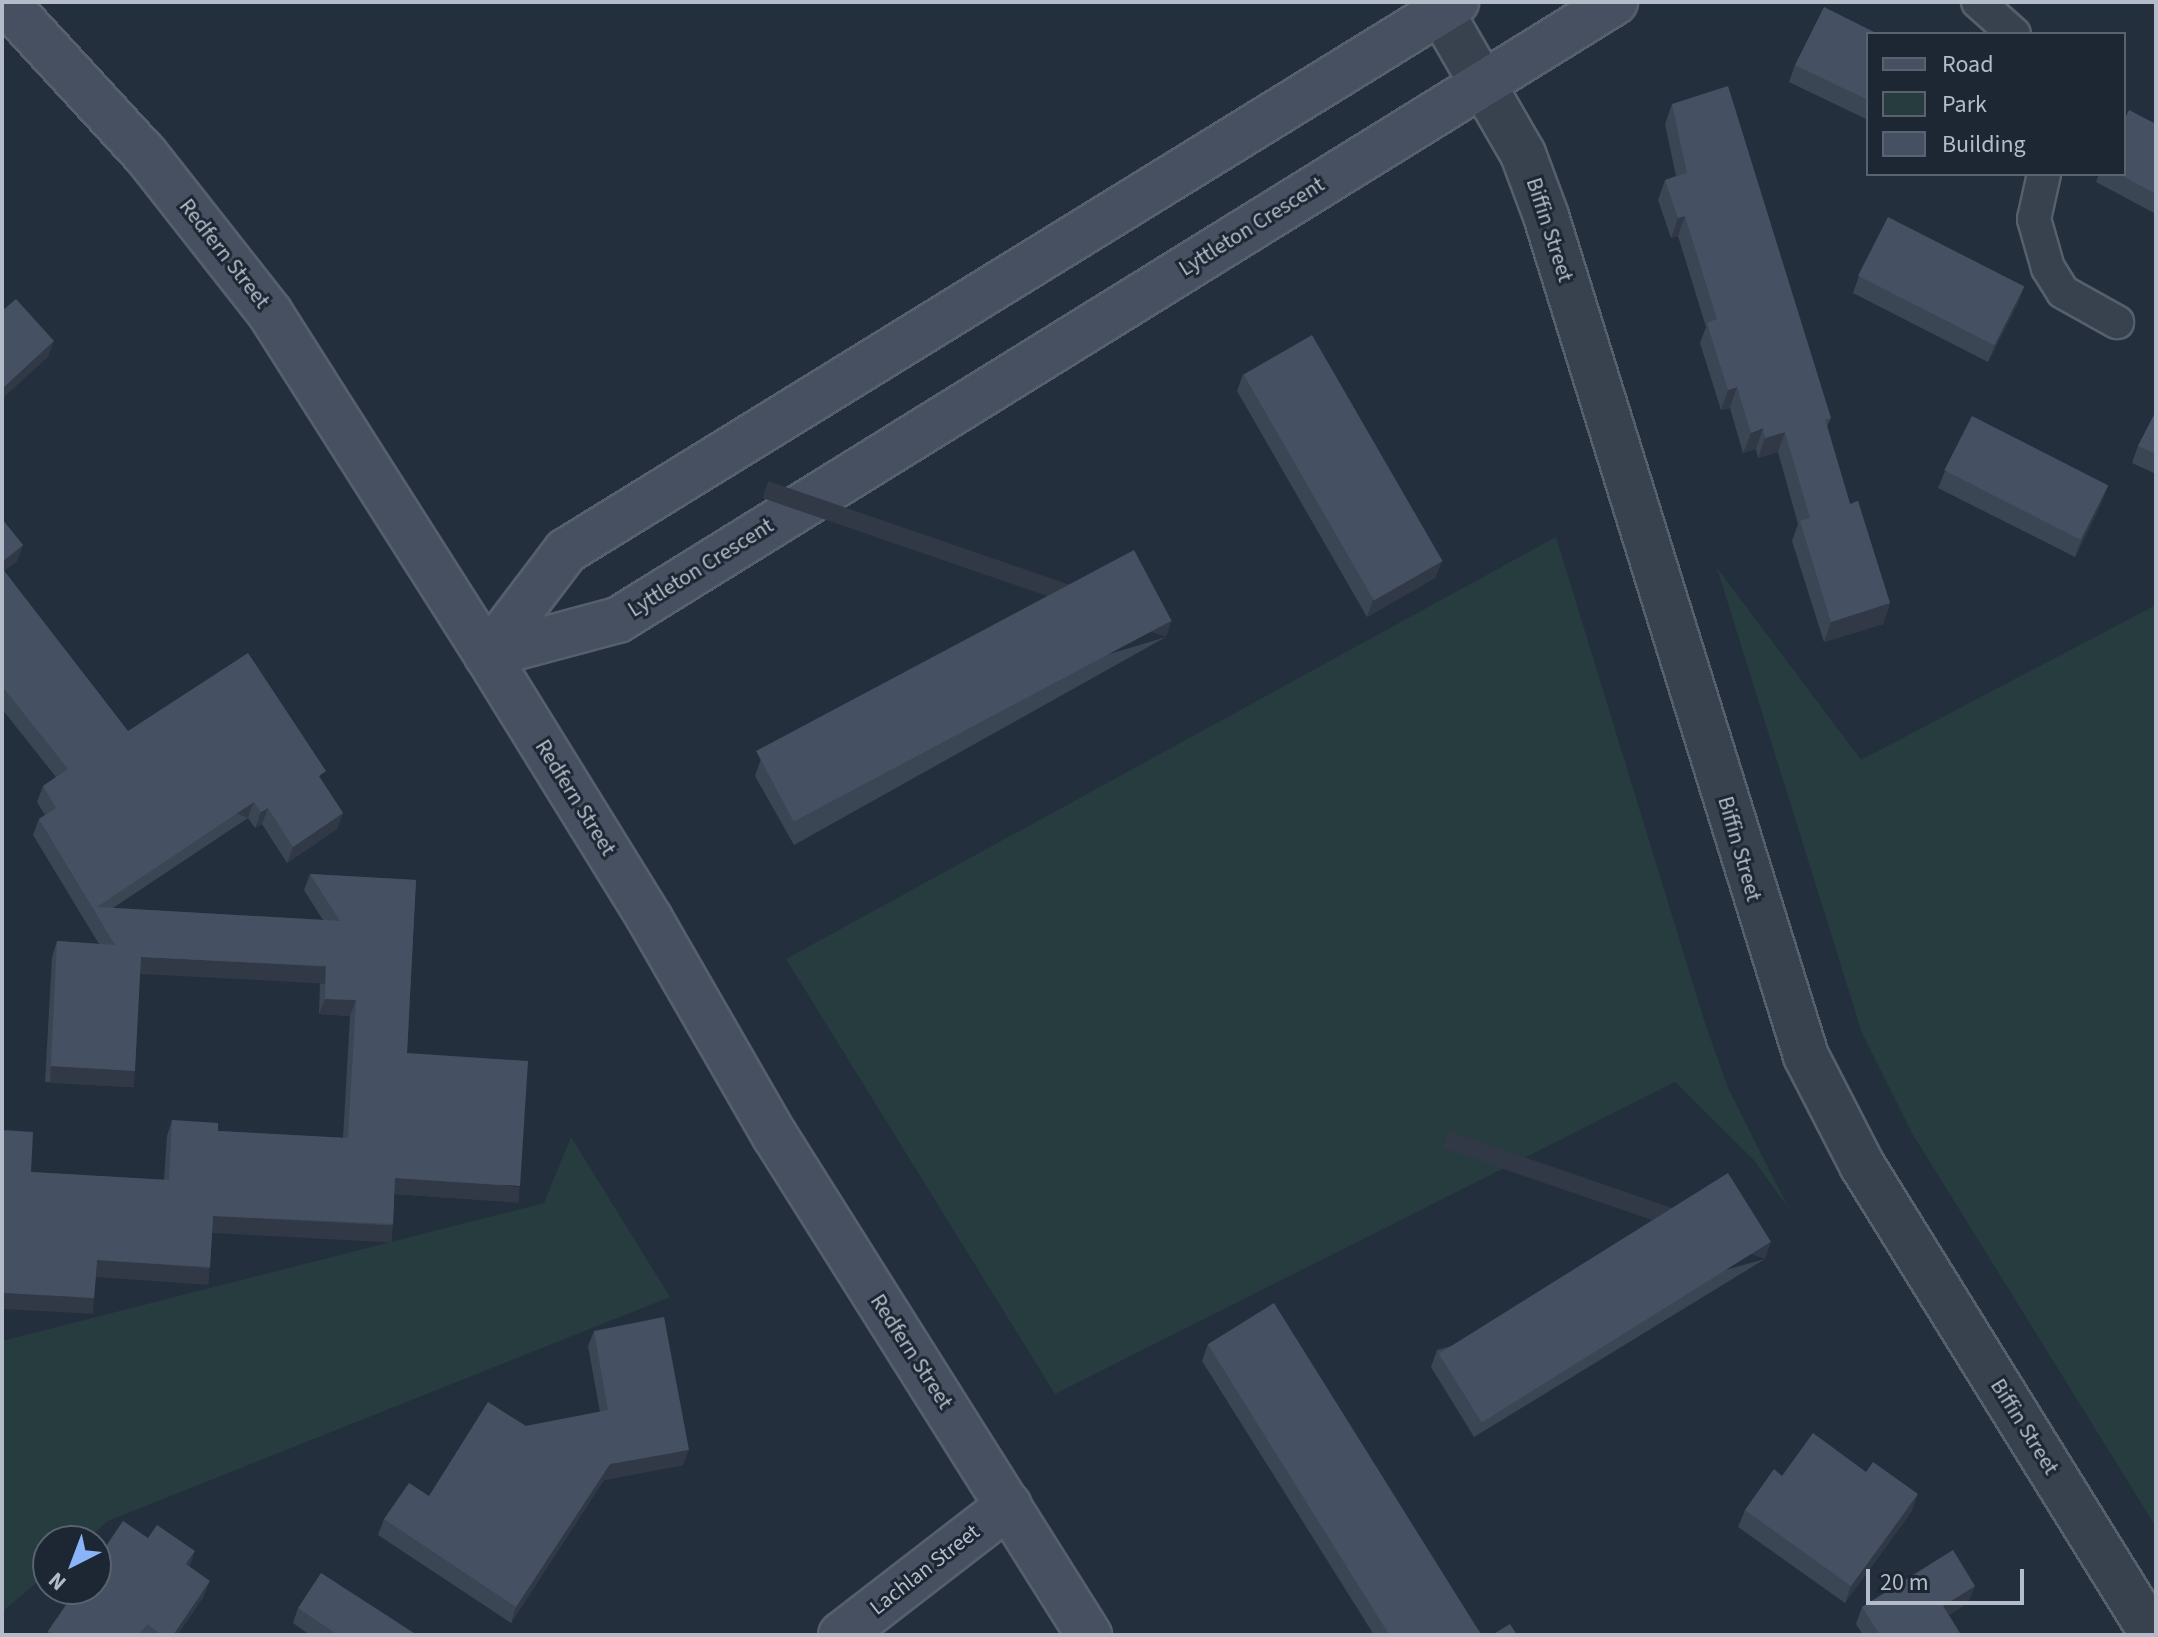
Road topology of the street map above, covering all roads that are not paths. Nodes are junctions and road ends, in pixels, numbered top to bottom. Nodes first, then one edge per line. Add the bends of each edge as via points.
1 (5, 2) edge
2 (1615, 2) edge
3 (1978, 2) edge
4 (1448, 7) edge
5 (2012, 32) edge
6 (1483, 84) junction
7 (2044, 176) edge
8 (2117, 322) dead end
9 (487, 655) junction
10 (1009, 1505) junction
11 (841, 1635) edge
12 (1089, 1635) edge
13 (2153, 1635) edge

1 - 9 street, Redfern Street via 145,154 270,313
2 - 6 street, Lyttleton Crescent
3 - 5 lane
4 - 6 street, Biffin Street
4 - 9 street via 566,551
6 - 9 street, Lyttleton Crescent via 618,620
6 - 13 street, Biffin Street via 1523,154 1546,216 1754,902 1806,1056 1862,1165
7 - 8 lane via 2034,219 2048,268 2063,292
9 - 10 street, Redfern Street via 650,919 775,1136
10 - 11 street, Lachlan Street
10 - 12 street, Redfern Street

